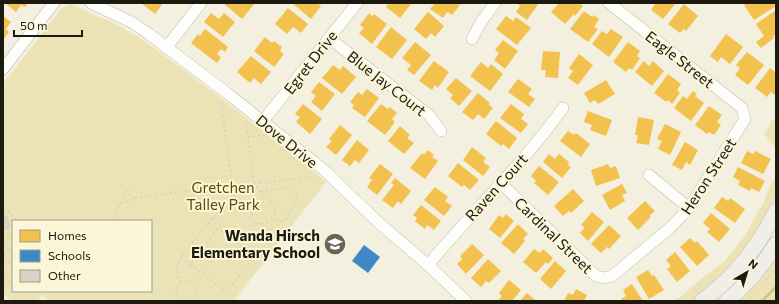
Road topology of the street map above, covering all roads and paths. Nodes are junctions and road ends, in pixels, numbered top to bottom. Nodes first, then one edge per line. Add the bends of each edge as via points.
1 (54, 3) edge
2 (91, 3) edge
3 (201, 3) edge
4 (357, 3) edge
5 (495, 3) edge
6 (609, 3) edge
7 (330, 38) junction
8 (472, 39) dead end
9 (166, 48) junction
10 (3, 69) edge
11 (227, 93) junction
12 (563, 108) dead end
13 (251, 112) junction
14 (745, 119) joint
15 (267, 124) junction
16 (441, 131) dead end
17 (248, 137) junction
18 (649, 175) dead end
19 (318, 176) dead end
20 (501, 183) junction
21 (254, 184) junction
22 (232, 185) junction
23 (261, 191) junction
24 (135, 198) junction
25 (121, 204) junction
26 (689, 208) junction
27 (3, 209) edge
28 (776, 210) edge
29 (213, 218) junction
30 (271, 219) junction
31 (15, 220) edge
32 (112, 220) edge
33 (218, 228) junction
34 (12, 236) edge
35 (3, 244) edge
36 (776, 244) edge
37 (8, 250) junction
38 (12, 252) edge
39 (181, 257) junction
40 (9, 263) junction
41 (12, 264) edge
42 (190, 264) junction
43 (428, 265) junction
44 (6, 267) dead end
45 (612, 276) joint
46 (180, 283) junction
47 (466, 301) edge
48 (702, 301) edge
49 (727, 301) edge

1 - 10 street
2 - 9 street, Dove Drive via 133,23
3 - 9 street
4 - 7 street, Egret Drive
5 - 8 street
6 - 14 street, Eagle Street via 742,108
7 - 15 street, Egret Drive
7 - 16 street, Blue Jay Court via 428,115
9 - 11 street, Dove Drive
11 - 13 street, Dove Drive
11 - 22 path via 221,100
12 - 20 street, Raven Court
13 - 15 street, Dove Drive
13 - 17 path via 245,119
14 - 26 street, Heron Street
15 - 17 path via 265,135
15 - 43 street, Dove Drive via 324,170 379,223
17 - 21 path
18 - 26 street
19 - 21 path
20 - 43 street, Raven Court
20 - 45 street, Cardinal Street via 596,276
21 - 22 path
21 - 23 path
21 - 30 path via 256,211 250,219 257,224
22 - 24 path
22 - 29 path via 233,202 230,207
23 - 30 path via 274,205 275,212
23 - 30 path via 289,188 297,195 296,202 285,220 280,222
24 - 25 path
24 - 25 path via 125,191
25 - 32 path
26 - 45 street, Heron Street via 670,228
27 - 31 path
28 - 48 main road via 766,231 747,258 724,283
29 - 33 path via 220,226
29 - 39 path
33 - 42 path
33 - 42 path via 254,257 227,292
34 - 35 path
35 - 37 path
36 - 49 main road via 750,279
37 - 38 path
37 - 40 path via 5,258
39 - 42 path
39 - 46 path via 178,264
40 - 41 path
40 - 44 path
43 - 47 street, Dove Drive
46 - 46 path via 176,292 179,297 185,300 194,298 196,289 193,283

